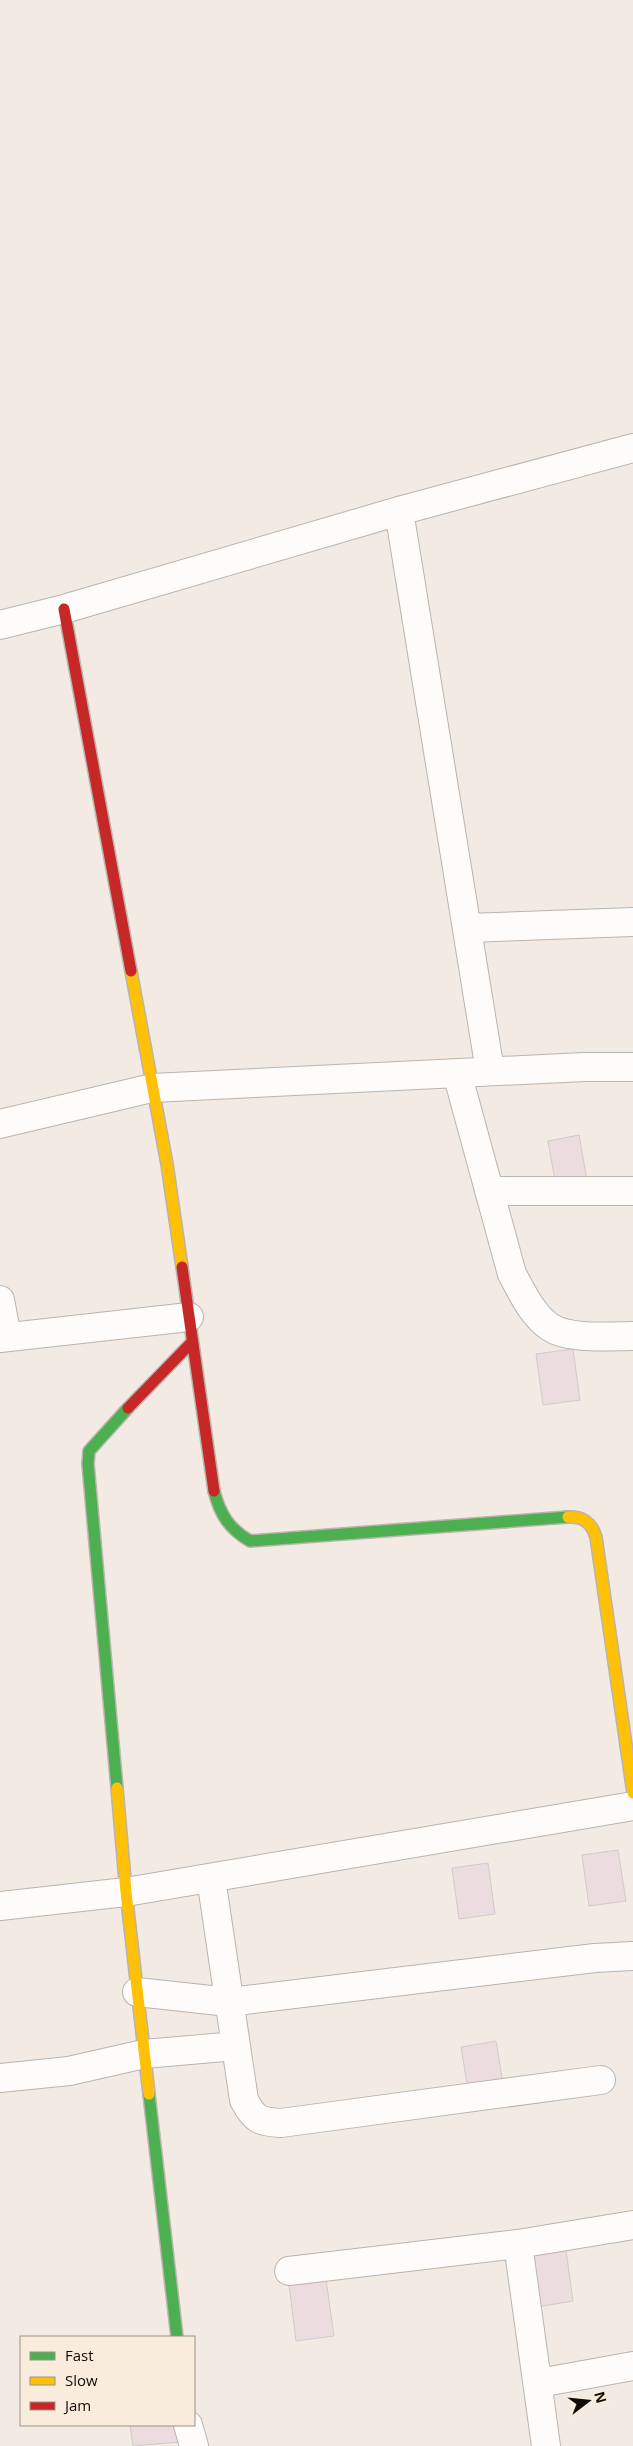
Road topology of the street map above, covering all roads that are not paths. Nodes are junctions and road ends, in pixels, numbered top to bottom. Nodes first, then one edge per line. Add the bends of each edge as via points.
1 (633, 448) edge
2 (399, 511) junction
3 (64, 609) junction
4 (0, 625) edge
5 (633, 922) edge
6 (467, 928) junction
7 (633, 1067) edge
8 (490, 1071) junction
9 (457, 1073) junction
10 (152, 1088) junction
11 (0, 1124) edge
12 (490, 1191) junction
13 (633, 1191) edge
14 (0, 1300) edge
15 (190, 1330) junction
16 (633, 1336) edge
17 (4, 1337) edge
18 (633, 1793) edge
19 (633, 1806) edge
20 (211, 1878) junction
21 (126, 1892) junction
22 (0, 1906) edge
23 (633, 1956) edge
24 (137, 1992) junction
25 (229, 2002) junction
26 (236, 2046) junction
27 (144, 2054) junction
28 (0, 2078) edge
29 (601, 2080) dead end
30 (633, 2225) edge
31 (518, 2244) junction
32 (289, 2271) dead end
33 (177, 2336) edge
34 (633, 2366) edge
35 (539, 2383) junction
36 (188, 2426) edge
37 (194, 2446) edge
38 (546, 2446) edge

1 - 2 street
2 - 3 street
2 - 6 street
3 - 4 street
3 - 10 street
5 - 6 street
6 - 8 street
7 - 8 street
8 - 9 street
9 - 10 street
9 - 12 street
10 - 11 street
10 - 15 street via 167,1164
12 - 13 street
12 - 16 street via 512,1274 527,1303 550,1327 583,1337
14 - 17 street
15 - 17 street
15 - 18 street via 214,1492 222,1518 236,1534 250,1541 579,1516 593,1527
15 - 21 street via 89,1451 88,1479
19 - 20 street
20 - 21 street
20 - 25 street
21 - 22 street
21 - 24 street
23 - 25 street
24 - 25 street
24 - 27 street
25 - 26 street
26 - 27 street
26 - 29 street via 244,2100 252,2115 264,2122
27 - 28 street via 69,2071
27 - 33 street
30 - 31 street
31 - 32 street
31 - 35 street
34 - 35 street
35 - 38 street
36 - 37 street

